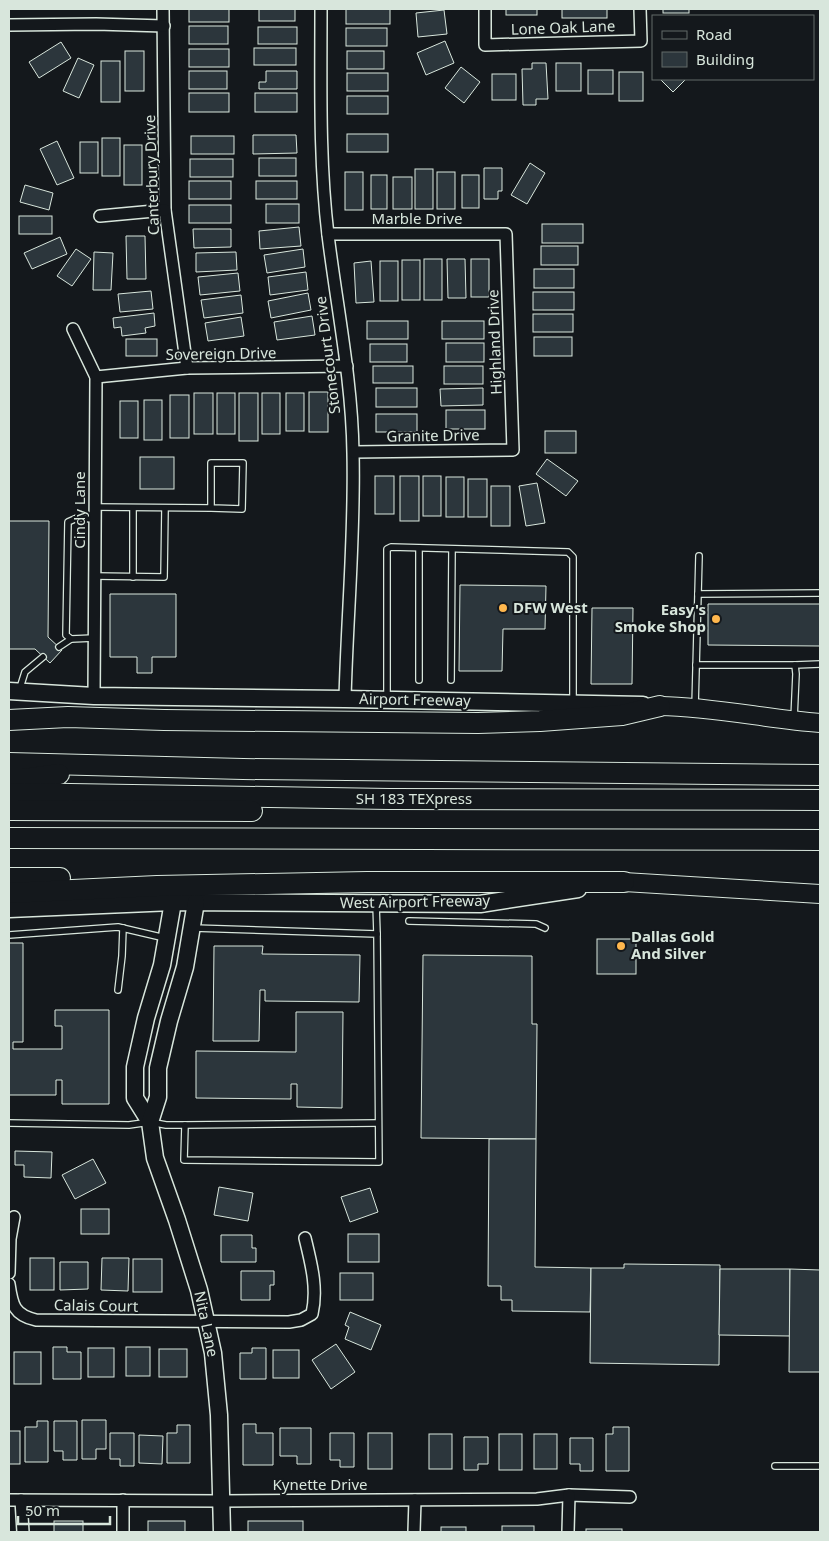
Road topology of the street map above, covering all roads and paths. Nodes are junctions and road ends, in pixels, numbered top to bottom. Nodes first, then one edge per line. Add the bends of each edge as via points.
1 (164, 9) edge
2 (321, 9) edge
3 (485, 9) edge
4 (640, 9) edge
5 (9, 25) edge
6 (164, 26) junction
7 (165, 210) junction
8 (100, 216) dead end
9 (328, 234) junction
10 (506, 234) joint
11 (73, 329) dead end
12 (347, 366) junction
13 (187, 368) junction
14 (96, 377) junction
15 (513, 450) joint
16 (354, 452) junction
17 (133, 508) junction
18 (165, 508) junction
19 (211, 508) junction
20 (95, 513) junction
21 (419, 548) junction
22 (452, 549) junction
23 (699, 556) dead end
24 (95, 576) junction
25 (133, 577) junction
26 (820, 593) edge
27 (698, 594) junction
28 (94, 638) junction
29 (71, 639) junction
30 (59, 647) dead end
31 (43, 657) dead end
32 (820, 664) edge
33 (696, 665) junction
34 (795, 665) junction
35 (419, 680) dead end
36 (451, 680) dead end
37 (94, 696) junction
38 (12, 697) edge
39 (345, 699) junction
40 (387, 700) junction
41 (573, 704) junction
42 (660, 706) junction
43 (695, 706) junction
44 (68, 717) junction
45 (9, 720) edge
46 (794, 721) junction
47 (820, 723) edge
48 (9, 764) edge
49 (103, 767) junction
50 (820, 776) edge
51 (9, 779) edge
52 (9, 793) edge
53 (820, 800) edge
54 (9, 810) edge
55 (820, 812) edge
56 (9, 838) edge
57 (820, 840) edge
58 (9, 878) edge
59 (367, 882) junction
60 (624, 882) junction
61 (9, 893) edge
62 (820, 894) edge
63 (173, 902) junction
64 (196, 902) junction
65 (376, 903) junction
66 (9, 909) edge
67 (409, 921) dead end
68 (123, 928) junction
69 (192, 928) junction
70 (545, 928) dead end
71 (377, 934) junction
72 (9, 935) edge
73 (167, 938) junction
74 (118, 990) dead end
75 (150, 1122) junction
76 (9, 1123) edge
77 (378, 1123) junction
78 (185, 1125) junction
79 (14, 1217) dead end
80 (305, 1238) dead end
81 (9, 1273) edge
82 (9, 1284) edge
83 (207, 1322) junction
84 (775, 1466) dead end
85 (820, 1466) edge
86 (569, 1495) junction
87 (630, 1498) dead end
88 (9, 1500) edge
89 (22, 1500) junction
90 (123, 1500) junction
91 (415, 1500) junction
92 (222, 1501) junction
93 (23, 1532) edge
94 (123, 1532) edge
95 (222, 1532) edge
96 (414, 1532) edge
97 (568, 1532) edge

1 - 6 street, Canterbury Drive
2 - 9 street, Stonecourt Drive via 322,161
3 - 4 street, Lone Oak Lane via 486,45 642,41
5 - 6 street
6 - 7 street, Canterbury Drive
7 - 8 street
7 - 13 street, Canterbury Drive
9 - 10 street, Marble Drive
9 - 12 street, Stonecourt Drive
10 - 15 street, Highland Drive
11 - 14 street, Cindy Lane
12 - 13 street, Sovereign Drive
12 - 16 street, Stonecourt Drive
13 - 14 street, Sovereign Drive
14 - 20 street, Cindy Lane
15 - 16 street, Granite Drive
16 - 39 street, Stonecourt Drive
17 - 18 lane
17 - 20 lane
17 - 25 lane
18 - 19 lane
18 - 25 lane via 164,577
19 - 19 lane via 211,463 243,463 242,509
20 - 24 street, Cindy Lane
20 - 29 lane via 68,522 66,634
21 - 22 lane
21 - 35 lane
21 - 40 lane via 391,547 386,553
22 - 36 lane
22 - 41 lane via 570,554
23 - 27 lane
24 - 25 lane
24 - 28 street, Cindy Lane
26 - 27 lane
27 - 33 lane
28 - 29 lane
28 - 37 street, Cindy Lane
29 - 30 lane
31 - 38 lane via 25,672
32 - 34 lane
33 - 34 lane
33 - 43 lane
34 - 46 lane
37 - 38 main road, Airport Freeway
37 - 39 main road, Airport Freeway
38 - 44 highway
39 - 40 main road, Airport Freeway
40 - 41 main road, Airport Freeway
41 - 42 main road, Airport Freeway
42 - 43 main road, Airport Freeway
42 - 44 highway via 622,715 478,723
43 - 46 main road, Airport Freeway
44 - 45 highway
46 - 47 main road, Airport Freeway
48 - 49 highway
49 - 50 highway
49 - 51 highway
52 - 53 highway, SH 183 TEXpress via 389,800
54 - 55 highway, SH 183 TEXpress
56 - 57 highway
58 - 59 highway
59 - 60 highway
59 - 61 highway
60 - 62 main road, West Airport Freeway
60 - 65 main road, West Airport Freeway via 480,904
63 - 64 main road, West Airport Freeway
63 - 66 main road, West Airport Freeway
63 - 73 main road, Nita Lane
64 - 65 main road, West Airport Freeway
64 - 69 main road, Nita Lane
65 - 71 lane
67 - 70 lane via 536,924
68 - 72 lane
68 - 73 lane
68 - 74 lane
69 - 71 lane
69 - 75 main road, Nita Lane via 158,1068 158,1097
71 - 77 lane
73 - 75 main road, Nita Lane via 135,1067 135,1098
75 - 76 lane via 130,1125
75 - 78 lane
75 - 83 main road, Nita Lane via 155,1158
77 - 78 lane
77 - 78 lane via 379,1162 184,1160
79 - 81 street
80 - 83 street via 313,1271 315,1299 312,1314 289,1322
82 - 83 street, Calais Court via 11,1300 25,1318
83 - 92 main road, Nita Lane via 219,1415
84 - 85 lane
86 - 87 street, Kynette Drive
86 - 91 street, Kynette Drive via 537,1499
86 - 97 street
88 - 89 street, Kynette Drive
89 - 90 street, Kynette Drive
89 - 93 street
90 - 92 street, Kynette Drive
90 - 94 street
91 - 92 street, Kynette Drive
91 - 96 street
92 - 95 main road, Nita Lane

